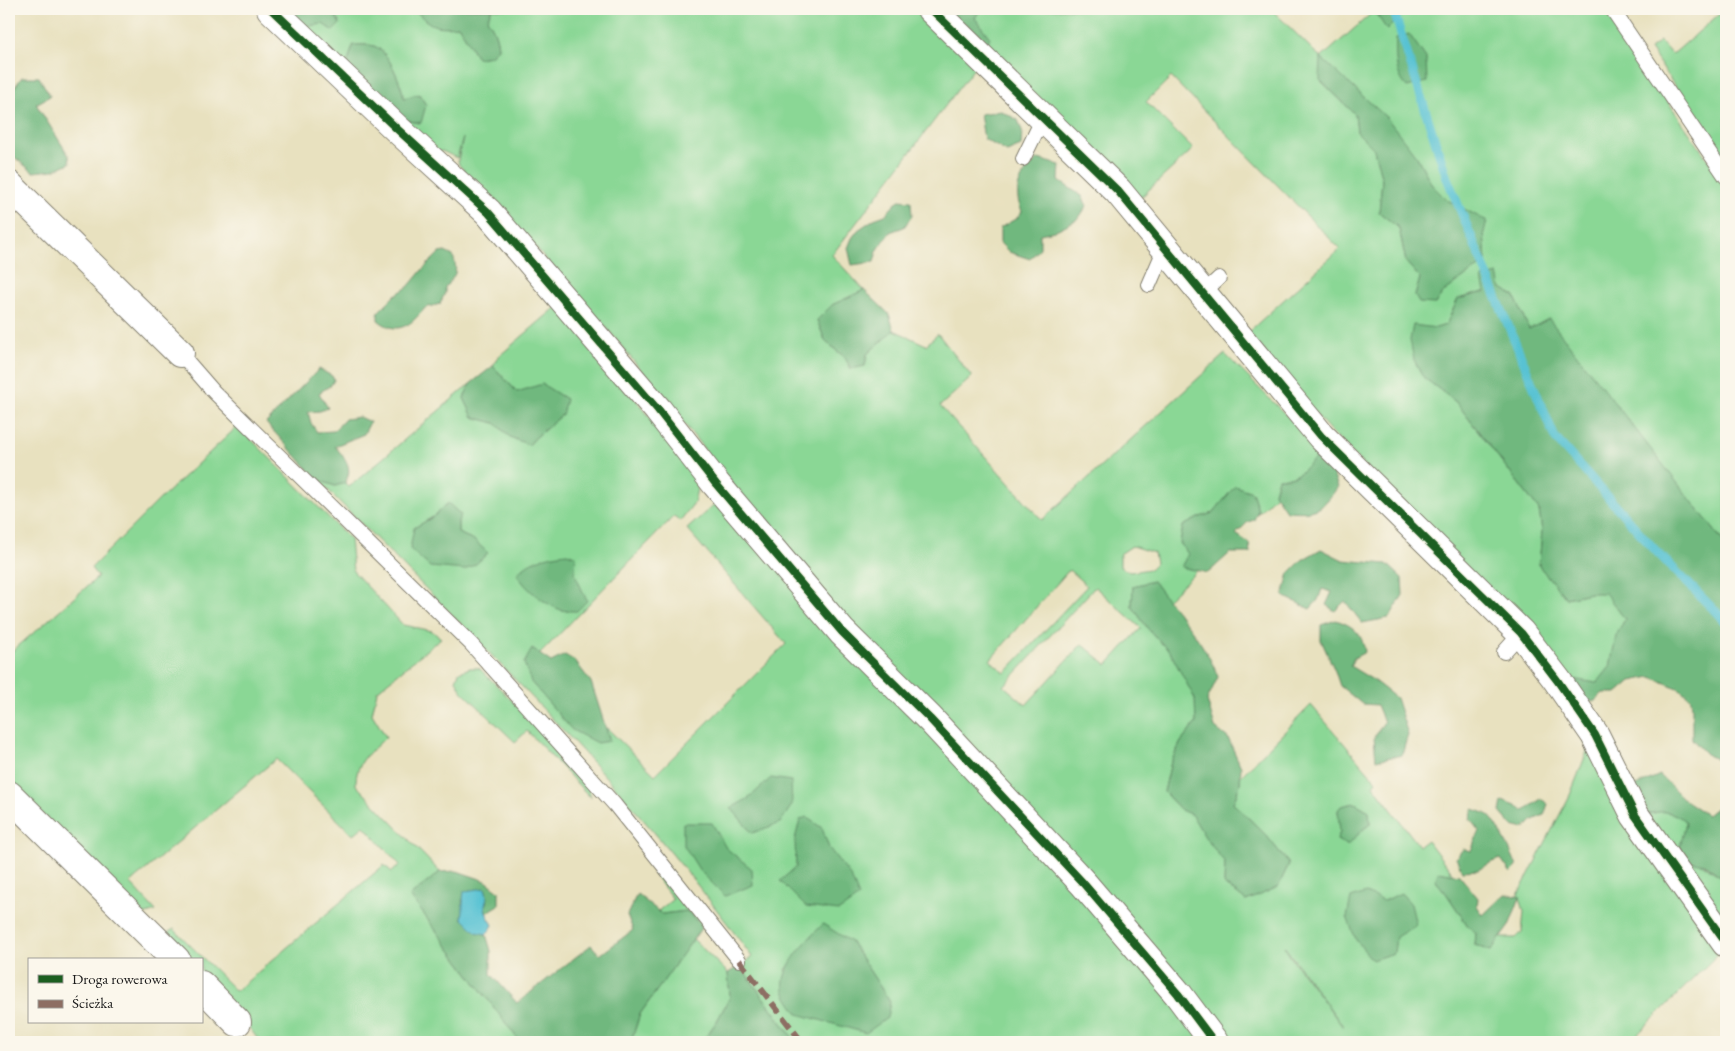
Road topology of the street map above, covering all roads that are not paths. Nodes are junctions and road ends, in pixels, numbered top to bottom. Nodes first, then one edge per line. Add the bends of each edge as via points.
1 (272, 9) edge
2 (931, 9) edge
3 (1612, 9) edge
4 (1043, 118) junction
5 (1024, 159) dead end
6 (1726, 177) edge
7 (9, 185) edge
8 (1165, 248) junction
9 (1149, 285) dead end
10 (180, 353) joint
11 (9, 796) edge
12 (1726, 943) edge
13 (174, 958) edge
14 (739, 960) dead end
15 (202, 986) edge
16 (238, 1022) dead end
17 (1214, 1042) edge

1 - 17 street via 488,212 842,632 930,719 1083,883 1178,994
2 - 4 street
3 - 6 lane
4 - 5 lane
4 - 8 street via 1118,191
7 - 10 street
8 - 9 lane
8 - 12 street via 1211,286 1350,472 1512,643 1563,688 1611,760 1635,816
10 - 14 lane via 214,392 471,644 615,805
11 - 13 street
15 - 16 street

